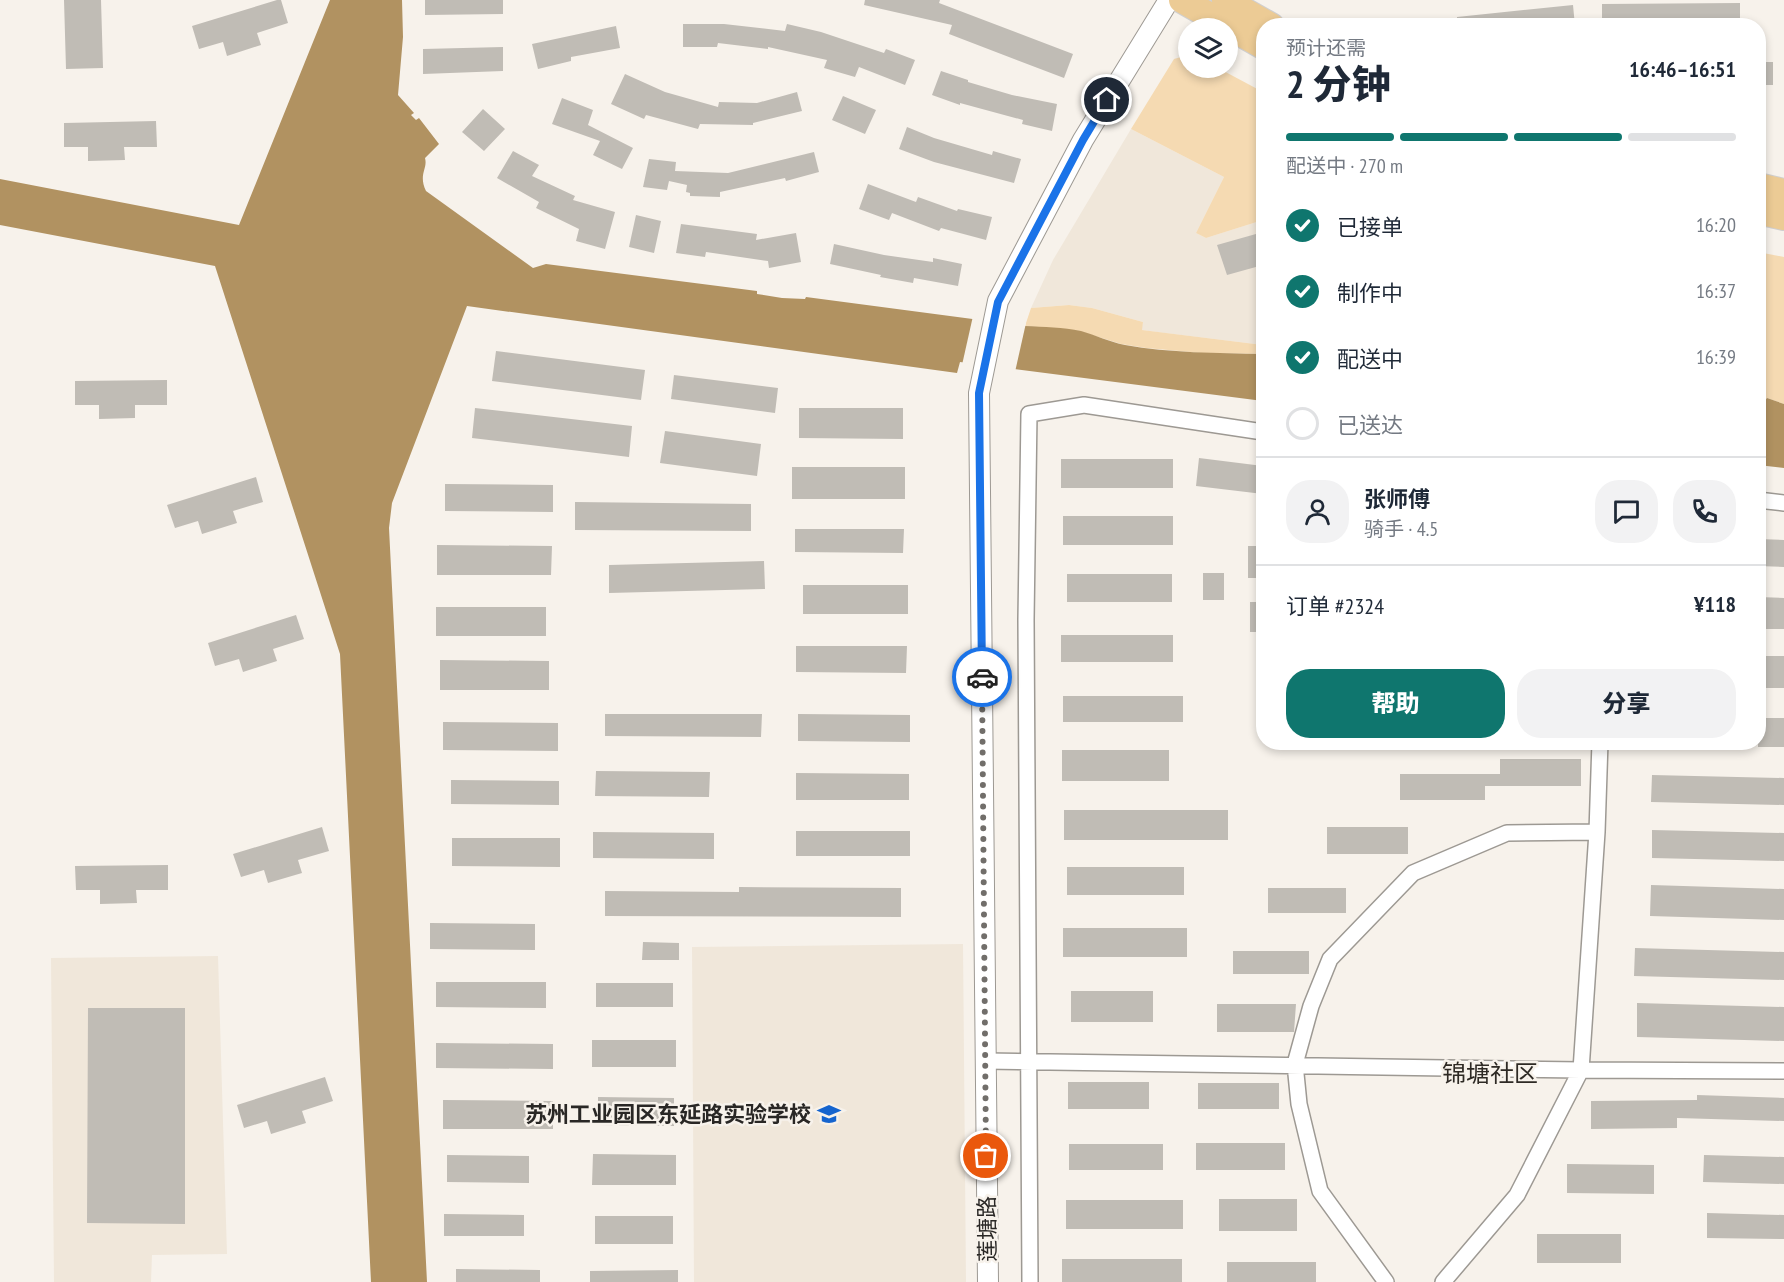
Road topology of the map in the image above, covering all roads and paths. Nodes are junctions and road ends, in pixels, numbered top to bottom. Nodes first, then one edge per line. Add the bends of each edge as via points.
1 (1168, 0) edge
2 (1182, 0) edge
3 (1224, 0) edge
4 (1257, 18) edge
5 (1256, 42) edge
6 (1766, 188) edge
7 (1784, 192) edge
8 (1766, 213) edge
9 (1784, 217) edge
10 (1256, 431) edge
11 (1766, 501) edge
12 (1784, 503) edge
13 (1599, 750) edge
14 (1597, 832) junction
15 (986, 1061) junction
16 (1028, 1062) junction
17 (1295, 1064) junction
18 (1581, 1070) junction
19 (1784, 1071) edge
20 (988, 1282) edge
21 (1030, 1282) edge
22 (1386, 1282) edge
23 (1443, 1282) edge

1 - 15 street, 莲塘路 via 1083,140 998,302 979,393
2 - 5 main road
3 - 4 main road
6 - 7 main road
8 - 9 main road
10 - 16 street via 1084,405 1029,414
11 - 12 street
13 - 14 street
14 - 17 street via 1507,833 1413,873 1330,959 1311,1006
14 - 18 street
15 - 16 street
15 - 20 street, 莲塘路
16 - 17 street
16 - 21 street
17 - 18 street
17 - 22 street via 1299,1104 1320,1191
18 - 19 street
18 - 23 street via 1516,1195

